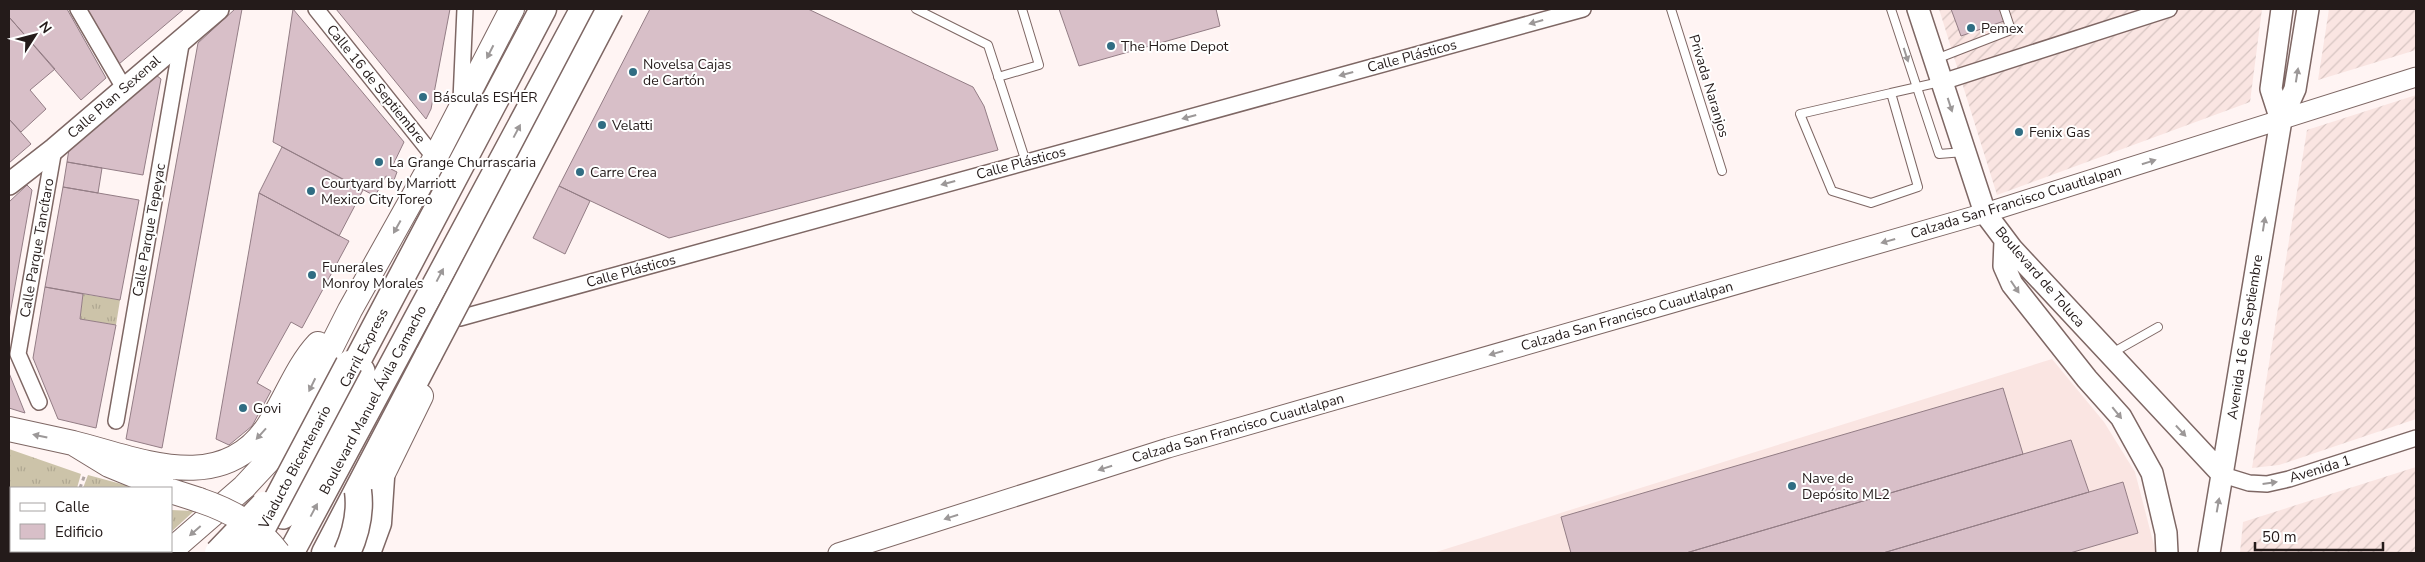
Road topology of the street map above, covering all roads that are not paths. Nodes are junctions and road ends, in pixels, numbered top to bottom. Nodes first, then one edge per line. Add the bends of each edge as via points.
1 (78, 9) edge
2 (218, 9) edge
3 (316, 9) edge
4 (465, 9) edge
5 (512, 9) edge
6 (535, 9) edge
7 (543, 9) edge
8 (554, 9) edge
9 (583, 9) edge
10 (606, 9) edge
11 (610, 9) edge
12 (621, 9) edge
13 (916, 9) edge
14 (1022, 9) edge
15 (1583, 9) edge
16 (1671, 9) edge
17 (1891, 9) edge
18 (1918, 9) edge
19 (2004, 9) edge
20 (2169, 9) edge
21 (2282, 9) edge
22 (2308, 9) edge
23 (608, 35) junction
24 (182, 40) junction
25 (1935, 59) junction
26 (998, 77) junction
27 (2416, 77) edge
28 (1942, 82) junction
29 (124, 88) junction
30 (1917, 89) junction
31 (1891, 93) junction
32 (461, 109) junction
33 (2281, 120) junction
34 (54, 149) junction
35 (1965, 152) junction
36 (435, 158) junction
37 (1026, 162) junction
38 (1722, 170) dead end
39 (9, 184) edge
40 (1985, 213) junction
41 (2005, 241) junction
42 (350, 310) junction
43 (460, 318) junction
44 (2158, 327) dead end
45 (2110, 355) junction
46 (348, 397) junction
47 (39, 402) dead end
48 (116, 421) dead end
49 (9, 429) edge
50 (288, 433) junction
51 (2416, 438) edge
52 (73, 443) junction
53 (2223, 476) junction
54 (381, 478) junction
55 (294, 483) junction
56 (160, 487) edge
57 (358, 491) junction
58 (178, 495) edge
59 (172, 550) edge
60 (218, 553) edge
61 (232, 553) edge
62 (249, 553) edge
63 (254, 553) edge
64 (263, 553) edge
65 (278, 553) edge
66 (291, 553) edge
67 (325, 553) edge
68 (345, 553) edge
69 (367, 553) edge
70 (838, 553) edge
71 (2167, 553) edge
72 (2209, 553) edge

1 - 29 street
2 - 24 main road, Calle Plan Sexenal
3 - 36 street, Calle 16 de Septiembre
4 - 32 street
5 -> 32 main road
6 - 55 highway, Viaducto Bicentenario, bridge
7 - 63 highway, Carril Express
8 - 46 highway, Boulevard Manuel Ávila Camacho
66 -> 9 highway, Boulevard Manuel Ávila Camacho
10 - 23 highway
11 - 57 highway, bridge
12 - 23 main road
13 - 26 lane via 988,45
14 - 26 lane via 1039,65
15 -> 37 street, Calle Plásticos
16 - 38 lane, Privada Naranjos
17 -> 30 lane
18 - 25 main road, Boulevard de Toluca
19 - 25 lane via 2011,30
20 - 28 street
21 - 33 main road, Avenida 16 de Septiembre via 2270,89
33 -> 22 main road, Avenida 16 de Septiembre via 2295,89
23 - 43 main road
24 - 29 main road, Calle Plan Sexenal
24 - 48 street, Calle Parque Tepeyac
25 - 28 main road, Boulevard de Toluca
26 - 37 lane
27 - 33 street, Calzada San Francisco Cuautlalpan
28 - 30 lane
28 -> 35 main road, Boulevard de Toluca
29 - 34 main road, Calle Plan Sexenal
30 - 31 lane
30 - 35 lane via 1939,154
31 - 31 lane via 1918,187 1871,203 1832,191 1800,114
32 - 36 main road
40 -> 33 street, Calzada San Francisco Cuautlalpan
53 -> 33 main road, Avenida 16 de Septiembre
34 - 39 main road, Calle Plan Sexenal
34 - 47 street, Calle Parque Tancítaro via 18,354
35 - 40 main road, Boulevard de Toluca
36 -> 42 main road
37 -> 43 street, Calle Plásticos
40 - 41 main road, Boulevard de Toluca
40 -> 70 street, Calzada San Francisco Cuautlalpan via 1168,448
41 - 45 main road, Boulevard de Toluca
41 -> 71 main road via 2004,266 2012,284 2121,417 2152,473 2166,532
42 -> 50 main road
42 -> 52 main road via 314,349 268,427 233,457 205,468 180,469
43 - 54 main road
44 - 45 lane
45 -> 53 main road, Boulevard de Toluca
46 - 50 highway
46 - 55 highway, Boulevard Manuel Ávila Camacho
52 -> 49 main road
50 -> 59 main road via 244,487
53 -> 51 street, Avenida 1 via 2267,484
52 - 56 main road via 109,465
72 -> 53 main road, Avenida 16 de Septiembre
54 - 68 main road
54 - 69 highway via 378,523
55 - 60 highway, bridge
55 - 61 highway
55 - 62 highway, Viaducto Bicentenario, bridge
55 - 64 highway, Boulevard Manuel Ávila Camacho
57 - 67 highway
57 - 68 highway, bridge via 360,512
58 - 65 main road, bridge via 216,506 246,522

